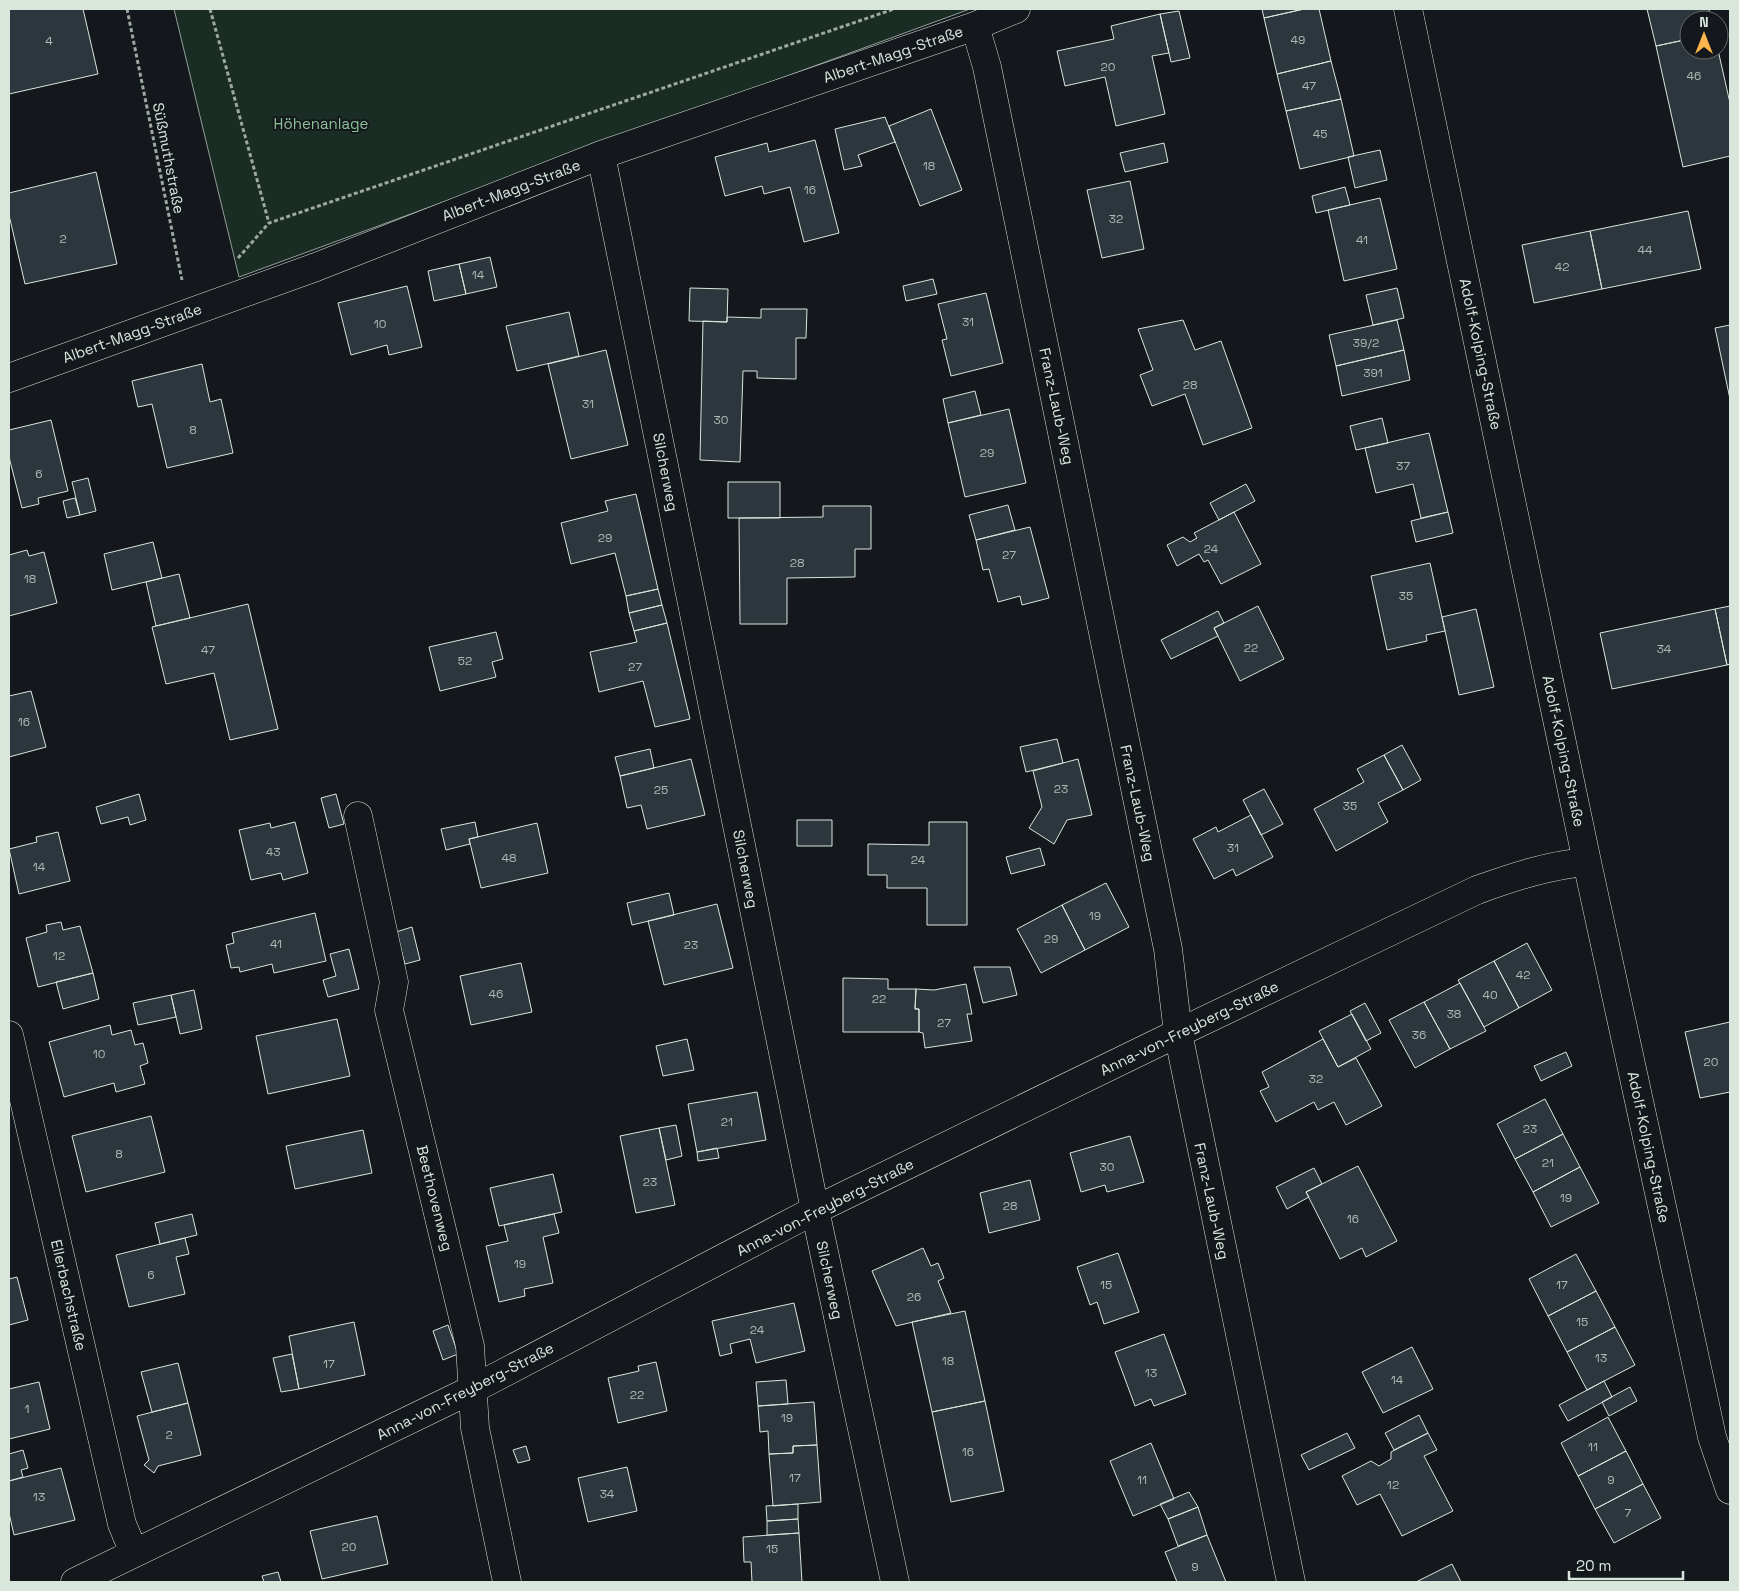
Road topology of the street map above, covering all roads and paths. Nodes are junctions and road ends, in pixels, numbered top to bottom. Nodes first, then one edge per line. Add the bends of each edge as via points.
1 (127, 9) edge
2 (210, 9) edge
3 (894, 9) edge
4 (1016, 9) edge
5 (1408, 9) edge
6 (975, 26) junction
7 (601, 155) junction
8 (189, 312) junction
9 (9, 378) edge
10 (358, 816) dead end
11 (1587, 862) junction
12 (1178, 1033) junction
13 (9, 1035) edge
14 (815, 1210) junction
15 (473, 1389) junction
16 (1730, 1490) edge
17 (134, 1553) junction
18 (76, 1582) edge
19 (507, 1582) edge
20 (895, 1582) edge
21 (1291, 1582) edge

1 - 8 path, Süßmuthstraße
2 - 3 path via 269,223
4 - 6 street, Albert-Magg-Straße
5 - 11 street, Adolf-Kolping-Straße
6 - 7 street, Albert-Magg-Straße
6 - 12 street, Franz-Laub-Weg via 989,77 1168,949
7 - 8 street, Albert-Magg-Straße via 316,267
7 - 14 street, Silcherweg
8 - 9 street, Albert-Magg-Straße
10 - 15 street, Beethovenweg via 394,982 390,1010 470,1346
11 - 12 street, Anna-von-Freyberg-Straße via 1563,864 1514,876 1477,890
11 - 16 street, Adolf-Kolping-Straße via 1712,1437
12 - 14 street, Anna-von-Freyberg-Straße
12 - 21 street, Franz-Laub-Weg
13 - 17 street, Ellerbachstraße via 122,1524
14 - 15 street, Anna-von-Freyberg-Straße
14 - 20 street, Silcherweg
15 - 17 street, Anna-von-Freyberg-Straße
15 - 19 street, Beethovenweg via 475,1428
17 - 18 street, Anna-von-Freyberg-Straße

